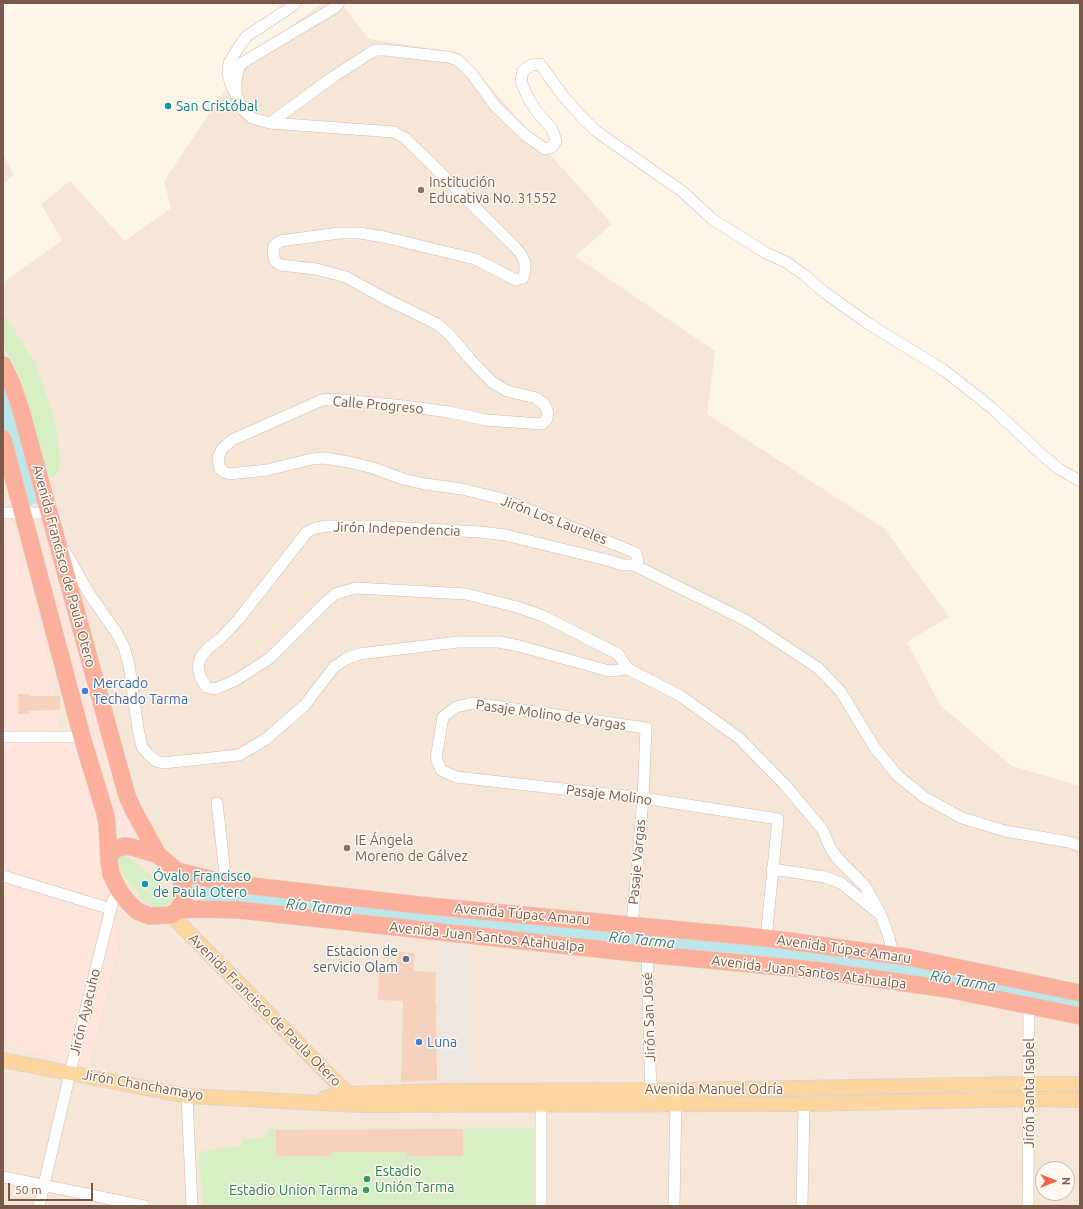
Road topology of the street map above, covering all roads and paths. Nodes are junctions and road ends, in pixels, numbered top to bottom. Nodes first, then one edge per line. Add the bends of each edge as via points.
1 (295, 3) edge
2 (339, 3) edge
3 (236, 95) junction
4 (270, 123) junction
5 (3, 365) edge
6 (3, 439) edge
7 (220, 469) joint
8 (1080, 481) edge
9 (3, 513) edge
10 (24, 513) junction
11 (50, 513) junction
12 (56, 534) junction
13 (634, 565) junction
14 (628, 669) junction
15 (646, 728) joint
16 (3, 737) edge
17 (82, 737) junction
18 (440, 770) joint
19 (643, 798) junction
20 (217, 803) dead end
21 (1080, 846) edge
22 (158, 855) junction
23 (109, 856) junction
24 (772, 869) junction
25 (177, 871) junction
26 (3, 876) edge
27 (226, 882) junction
28 (120, 892) junction
29 (111, 909) junction
30 (175, 913) junction
31 (880, 913) junction
32 (632, 925) junction
33 (766, 938) junction
34 (647, 954) junction
35 (893, 955) junction
36 (1080, 993) edge
37 (1029, 1005) junction
38 (1080, 1016) edge
39 (3, 1060) edge
40 (70, 1073) junction
41 (1030, 1084) junction
42 (1080, 1084) edge
43 (822, 1088) junction
44 (789, 1089) junction
45 (484, 1090) junction
46 (651, 1090) junction
47 (348, 1094) junction
48 (186, 1096) junction
49 (676, 1097) junction
50 (1030, 1099) junction
51 (1080, 1100) edge
52 (308, 1102) junction
53 (541, 1104) junction
54 (651, 1104) junction
55 (789, 1104) junction
56 (804, 1104) junction
57 (822, 1104) junction
58 (360, 1105) junction
59 (484, 1105) junction
60 (3, 1177) edge
61 (44, 1185) junction
62 (39, 1206) edge
63 (144, 1206) edge
64 (192, 1206) edge
65 (541, 1206) edge
66 (674, 1206) edge
67 (802, 1206) edge
68 (1028, 1206) edge

1 - 3 street via 247,36 240,45 229,63 228,74
2 - 3 street via 242,63 238,70
3 - 4 street via 243,110 252,118
4 - 7 street, Calle Progreso via 394,132 405,138 515,247 521,254 525,272 523,278 516,280 475,259 360,233 339,233 280,241 274,246 273,253 275,261 280,265 316,268 346,277 437,324 492,382 507,391 536,398 544,404 548,412 547,419 542,424 486,420 404,406 322,400 232,440 222,449 218,458
4 - 8 street via 370,52 384,50 458,60 472,74 496,107 525,135 545,148 552,147 556,141 552,129 528,98 521,82 523,71 531,65 540,64 563,96 596,131 683,192 712,219 766,253 786,262 868,324 945,371 992,408 1047,459
5 - 11 highway, Avenida Francisco de Paula Otero via 20,407
6 - 10 highway, Avenida Francisco de Paula Otero
7 - 13 street, Jirón Los Laureles via 229,474 267,470 312,459 349,462 403,479 502,499 636,552 638,561
9 - 10 street
10 - 11 street
10 - 17 highway, Avenida Francisco de Paula Otero
11 - 12 highway, Avenida Francisco de Paula Otero
12 - 14 street via 88,592 124,647 142,747 156,761 163,763 239,755 266,739 305,705 334,667 360,654 458,642 499,642 609,671
12 - 22 highway, Avenida Francisco de Paula Otero via 127,796
13 - 14 street, Jirón Independencia via 623,565 492,533 369,526 316,528 307,532 238,620 201,656 198,666 206,687 215,689 236,680 270,658 335,594 356,588 466,594 517,607 543,616 618,654
13 - 21 street via 747,621 818,668 841,692 876,748 898,776 924,797 962,818 1005,831
14 - 31 street via 679,695 739,738 785,785 822,829 831,849 865,886
15 - 18 street, Pasaje Molino de Vargas via 473,703 456,707 443,717 436,758
15 - 19 street, Pasaje Vargas
16 - 17 street
17 - 23 highway, Avenida Francisco de Paula Otero via 105,812
18 - 19 street, Pasaje Molino via 456,777
19 - 24 street, Pasaje Molino via 778,819
19 - 32 street, Pasaje Vargas
20 - 27 street
22 - 23 highway via 132,846 124,846
22 - 25 highway
23 - 28 highway via 111,874
24 - 31 street via 825,877 841,883
24 - 33 street
25 - 27 highway, Avenida Túpac Amaru
25 - 30 highway via 184,889 184,899
26 - 29 street
27 - 32 highway, Avenida Túpac Amaru
28 - 29 street, Jirón Ayacuho via 113,900
28 - 30 highway via 137,911 150,916
29 - 40 street, Jirón Ayacuho
30 - 34 highway, Avenida Juan Santos Atahualpa via 200,909 239,910
30 - 47 main road, Avenida Francisco de Paula Otero
31 - 35 street
32 - 33 highway, Avenida Túpac Amaru
33 - 35 highway, Avenida Túpac Amaru
34 - 37 highway, Avenida Juan Santos Atahualpa via 815,970 947,989
34 - 46 street, Jirón San José
35 - 36 highway, Avenida Túpac Amaru
37 - 38 highway, Avenida Juan Santos Atahualpa
37 - 41 street, Jirón Santa Isabel
39 - 40 main road, Jirón Chanchamayo
40 - 48 main road, Jirón Chanchamayo
40 - 61 street, Jirón Ayacuho
41 - 42 main road, Avenida Manuel Odría
41 - 43 main road, Avenida Manuel Odría
41 - 50 street, Jirón Santa Isabel
43 - 44 main road, Avenida Manuel Odría
43 - 57 main road
44 - 49 main road, Avenida Manuel Odría
44 - 55 main road
45 - 46 main road, Avenida Manuel Odría
45 - 47 main road, Avenida Manuel Odría
45 - 59 main road
46 - 49 main road, Avenida Manuel Odría
46 - 54 street, Jirón San José
47 - 52 main road, Jirón Chanchamayo
47 - 58 main road, Avenida Francisco de Paula Otero
48 - 52 main road, Jirón Chanchamayo
48 - 64 street
49 - 54 main road, Avenida Manuel Odría
49 - 55 main road, Avenida Manuel Odría
49 - 66 street
50 - 51 main road, Avenida Manuel Odría
50 - 57 main road, Avenida Manuel Odría
50 - 68 street, Jirón Santa Isabel
52 - 58 main road, Jirón Chanchamayo
53 - 54 main road, Avenida Manuel Odría
53 - 59 main road, Avenida Manuel Odría
53 - 65 street
55 - 56 main road, Avenida Manuel Odría
56 - 57 main road, Avenida Manuel Odría
56 - 67 street
58 - 59 main road, Avenida Manuel Odría
60 - 61 street
61 - 62 street, Jirón Ayacuho
61 - 63 street

